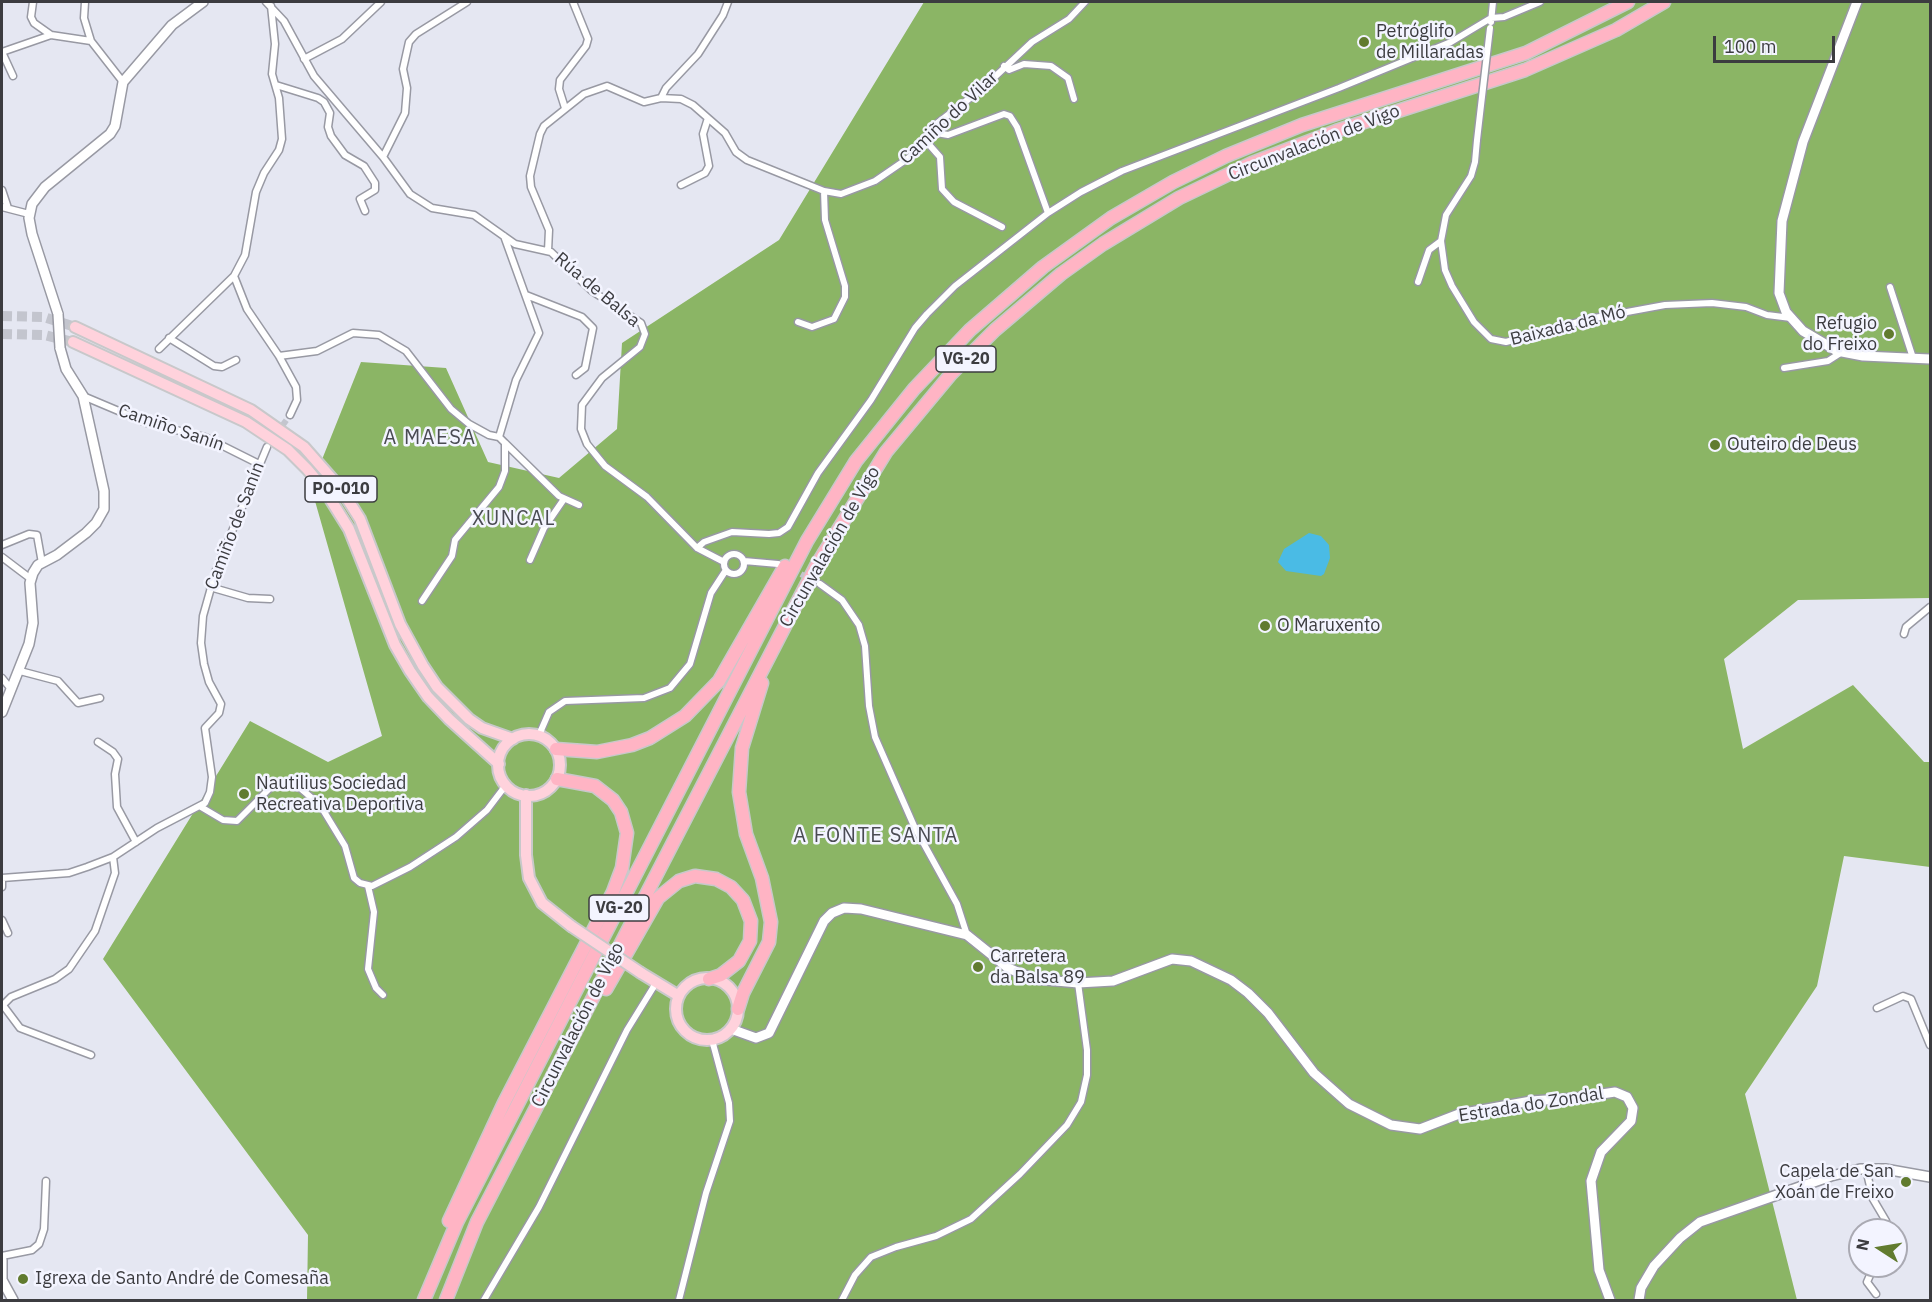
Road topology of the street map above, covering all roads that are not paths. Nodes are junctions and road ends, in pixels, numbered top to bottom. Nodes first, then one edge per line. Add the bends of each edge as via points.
1 (33, 2) edge
2 (85, 2) edge
3 (203, 2) edge
4 (381, 2) edge
5 (467, 2) edge
6 (573, 2) edge
7 (728, 2) edge
8 (1085, 2) edge
9 (1493, 2) edge
10 (1540, 2) edge
11 (1628, 2) edge
12 (1664, 2) edge
13 (1857, 2) edge
14 (271, 3) edge
15 (1491, 18) junction
16 (51, 35) junction
17 (91, 41) junction
18 (2, 52) edge
19 (304, 59) junction
20 (1004, 66) junction
21 (13, 76) dead end
22 (123, 82) junction
23 (276, 85) junction
24 (661, 98) junction
25 (1074, 99) dead end
26 (334, 101) junction
27 (565, 108) junction
28 (331, 118) junction
29 (708, 118) junction
30 (931, 132) junction
31 (925, 140) junction
32 (383, 158) junction
33 (681, 185) dead end
34 (2, 190) edge
35 (824, 191) junction
36 (5, 208) edge
37 (365, 212) dead end
38 (1048, 213) junction
39 (29, 214) junction
40 (1002, 227) dead end
41 (504, 235) junction
42 (1441, 241) junction
43 (548, 251) junction
44 (234, 276) junction
45 (1418, 282) dead end
46 (1890, 287) dead end
47 (526, 295) junction
48 (1791, 318) junction
49 (798, 322) dead end
50 (75, 327) tunnel mouth
51 (169, 338) junction
52 (73, 342) tunnel mouth
53 (159, 349) dead end
54 (1842, 352) junction
55 (279, 356) junction
56 (1913, 358) junction
57 (1930, 359) edge
58 (236, 360) dead end
59 (1784, 369) dead end
60 (576, 375) dead end
61 (82, 396) junction
62 (290, 415) tunnel mouth
63 (500, 437) junction
64 (504, 443) junction
65 (267, 447) tunnel mouth
66 (259, 464) junction
67 (564, 499) junction
68 (579, 505) dead end
69 (819, 520) junction
70 (2, 545) edge
71 (697, 548) junction
72 (2, 557) edge
73 (530, 560) dead end
74 (744, 561) junction
75 (42, 563) junction
76 (778, 564) dead end
77 (725, 566) junction
78 (31, 579) junction
79 (820, 584) tunnel mouth
80 (210, 587) junction
81 (270, 599) dead end
82 (422, 601) dead end
83 (1930, 607) edge
84 (1904, 634) dead end
85 (765, 663) junction
86 (20, 671) junction
87 (2, 678) edge
88 (11, 689) junction
89 (100, 698) dead end
90 (2, 712) edge
91 (539, 735) junction
92 (513, 739) junction
93 (98, 742) dead end
94 (556, 749) junction
95 (499, 764) junction
96 (557, 779) junction
97 (506, 785) junction
98 (526, 795) junction
99 (201, 807) junction
100 (135, 842) junction
101 (114, 857) junction
102 (2, 878) edge
103 (368, 886) junction
104 (2, 887) edge
105 (2, 920) edge
106 (8, 933) dead end
107 (967, 934) junction
108 (709, 978) junction
109 (656, 983) junction
110 (1078, 983) junction
111 (383, 995) dead end
112 (679, 996) junction
113 (3, 1004) edge
114 (1877, 1008) dead end
115 (738, 1009) junction
116 (731, 1029) junction
117 (712, 1040) junction
118 (570, 1042) junction
119 (1930, 1045) edge
120 (91, 1055) dead end
121 (1866, 1169) junction
122 (1930, 1177) edge
123 (46, 1181) dead end
124 (1884, 1218) edge
125 (2, 1258) edge
126 (1869, 1278) edge
127 (4, 1291) edge
128 (1876, 1294) dead end
129 (12, 1300) edge
130 (424, 1300) edge
131 (446, 1300) edge
132 (484, 1300) edge
133 (679, 1300) edge
134 (842, 1300) edge
135 (1610, 1300) edge
136 (1639, 1300) edge

1 - 16 street via 31,17
2 - 17 street via 84,18
3 - 22 street via 172,25
4 - 19 street via 342,39
5 - 32 street via 409,42 403,69 407,88 405,113
6 - 27 street via 588,39 560,80
7 - 24 street via 698,54
8 - 20 street, Camiño do Vilar via 1069,19 1032,42
9 - 15 street, Baixada da Mó
10 - 15 street via 1504,17
11 - 69 highway, Circunvalación de Vigo / VG-20 via 1550,43 1498,64 1264,139 1173,182 1111,218 1043,267 958,342 856,461
12 - 85 highway, Circunvalación de Vigo / VG-20 via 1616,30 1525,70 1336,131 1252,163 1179,198 1061,274 951,374 886,452 839,524
13 - 48 street via 1803,142 1782,221 1779,293
14 - 19 street, Rúa de Balsa
14 - 23 street via 272,75
15 - 38 street via 1450,42 1122,171
15 - 42 street, Baixada da Mó, bridge via 1475,162 1471,176 1446,215
16 - 17 street
16 - 18 street
17 - 22 street
18 - 21 street
19 - 26 street, Rúa de Balsa
20 - 25 street via 1009,70 1024,64 1051,66 1068,78
20 - 30 street, Camiño do Vilar via 934,125
22 - 39 street via 110,134 45,187
23 - 28 street via 318,98
23 - 44 street via 281,145 256,192 248,245
24 - 27 street, Camiño do Vilar via 644,102 607,86 584,94
24 - 29 street, Camiño do Vilar via 681,99
26 - 28 street
26 - 32 street, Rúa de Balsa
27 - 43 street, Camiño do Vilar via 542,130 530,176 549,230
28 - 37 street via 331,136 345,155 364,166 375,183 375,190 361,196
29 - 33 street via 703,134 709,166 705,173
29 - 35 street, Camiño do Vilar via 747,160
30 - 31 street, Camiño do Vilar
30 - 38 street via 948,135 1004,114 1010,116
31 - 35 street, Camiño do Vilar via 910,157 875,181 841,194
31 - 40 street via 940,157 942,189 954,202
32 - 41 street, Rúa de Balsa via 420,202 432,208 474,215
34 - 36 street
35 - 49 street via 825,220 845,297 834,320 812,327
36 - 39 street
38 - 71 street via 955,286 915,328 877,391 818,473 788,527 769,534 732,532
39 - 61 street, bridge via 58,314 66,369
41 - 43 street, Rúa de Balsa via 520,246
41 - 47 street
42 - 45 street via 1430,250
42 - 48 street, Baixada da Mó via 1445,270 1459,299 1485,335 1497,342 1665,305 1712,303
43 - 71 street, Rúa de Balsa via 592,291 636,318 644,330 640,347 603,378 582,405 579,420 583,436 605,466 646,497
44 - 51 street
44 - 55 street via 247,309
46 - 56 street
47 - 60 street via 582,317 593,328 585,368
47 - 63 street via 538,333 516,380
48 - 54 street via 1803,331
50 - 92 main road, PO-010 via 251,410 304,447 341,489 360,519 400,624 437,687 482,728
51 - 53 street
51 - 58 street via 214,366 222,367
52 - 95 main road, PO-010 via 246,423 288,450 324,489 349,529 395,645 410,671 449,719
54 - 56 street
54 - 59 street via 1828,361
55 - 62 street via 297,393
55 - 63 street via 317,351 353,333 380,335 406,351 451,409 469,424
56 - 57 street
61 - 66 street, Camiño Sanín via 123,415 205,437
61 - 75 street via 104,491 104,509 86,534
63 - 64 street
64 - 67 street
64 - 82 street via 505,471 499,487 455,540 452,556
65 - 66 street, Camiño de Sanín
66 - 80 street, Camiño de Sanín
67 - 68 street
67 - 73 street via 544,528
69 - 94 highway via 795,549 719,681 685,717 632,745 597,752
69 - 130 highway, Circunvalación de Vigo / VG-20 via 466,1203
70 - 75 street via 29,534 37,535
71 - 77 street, Rúa de Balsa
72 - 78 street
74 - 76 street
74 - 77 street via 735,554 728,557
74 - 77 street via 738,573 732,574
75 - 78 street
77 - 91 street via 711,593 690,664 670,688 635,699 565,701 549,712
78 - 86 street via 32,631
79 - 107 street via 842,600 859,625 875,737 914,826 957,904
80 - 81 street via 248,598
80 - 99 street, Camiño de Sanín via 201,643 209,682 221,704 219,713 205,728 211,785
83 - 84 street via 1906,627
85 - 115 highway via 742,748 739,792 746,834 762,878 771,922 769,942
85 - 118 highway, Circunvalación de Vigo / VG-20
86 - 88 street
86 - 89 street via 58,681 78,703
87 - 88 street
88 - 90 street
91 - 92 main road
91 - 94 main road
92 - 95 main road via 502,749
93 - 100 street via 118,759 117,807
94 - 96 main road via 560,759
95 - 97 main road
96 - 98 main road via 544,792
96 - 130 highway via 595,786 613,800 627,833 622,867 613,892 461,1191 430,1269
97 - 98 main road
97 - 103 street via 487,810 456,837 411,867
98 - 109 main road, bridge via 529,878 542,903
99 - 100 street
99 - 103 street via 223,820 237,821 271,787 286,784 300,788 320,805 345,846 354,878
100 - 101 street
101 - 102 street via 69,873
101 - 113 street via 113,881 95,932 83,951 64,974
102 - 104 street
103 - 111 street via 374,912 368,969
105 - 106 street
107 - 110 street, Estrada do Zondal via 1008,968 1024,976
107 - 116 street, Estrada do Zondal via 861,909 838,909 820,928 769,1033 756,1038
108 - 112 main road via 695,981
108 - 115 main road via 732,991
108 - 118 highway via 721,975 739,961 750,941 751,921 743,900 731,887 716,879 695,876 679,881 658,898 588,1021
109 - 112 main road
109 - 132 street via 627,1030 558,1171
110 - 134 street via 1087,1075 1081,1102 1067,1125 971,1219 936,1236 881,1252 865,1262
110 - 135 street, Estrada do Zondal via 1113,981 1172,959 1182,958 1205,966 1248,993 1314,1073 1349,1104 1371,1117 1407,1129 1432,1126 1459,1114 1531,1101 1623,1094 1633,1108 1631,1121 1601,1152 1591,1181 1599,1270
112 - 117 main road via 677,1014 681,1025 694,1037
113 - 120 street via 20,1028
114 - 119 street via 1903,996 1911,999
115 - 116 main road
116 - 117 main road
117 - 133 street via 730,1121 710,1177
118 - 131 highway, Circunvalación de Vigo / VG-20 via 477,1222
121 - 122 street
121 - 124 street via 1872,1199
121 - 136 street via 1831,1176 1700,1222 1654,1266 1641,1288
123 - 125 street via 44,1229 39,1244 32,1250
125 - 127 street
126 - 128 street via 1867,1282
127 - 129 street

